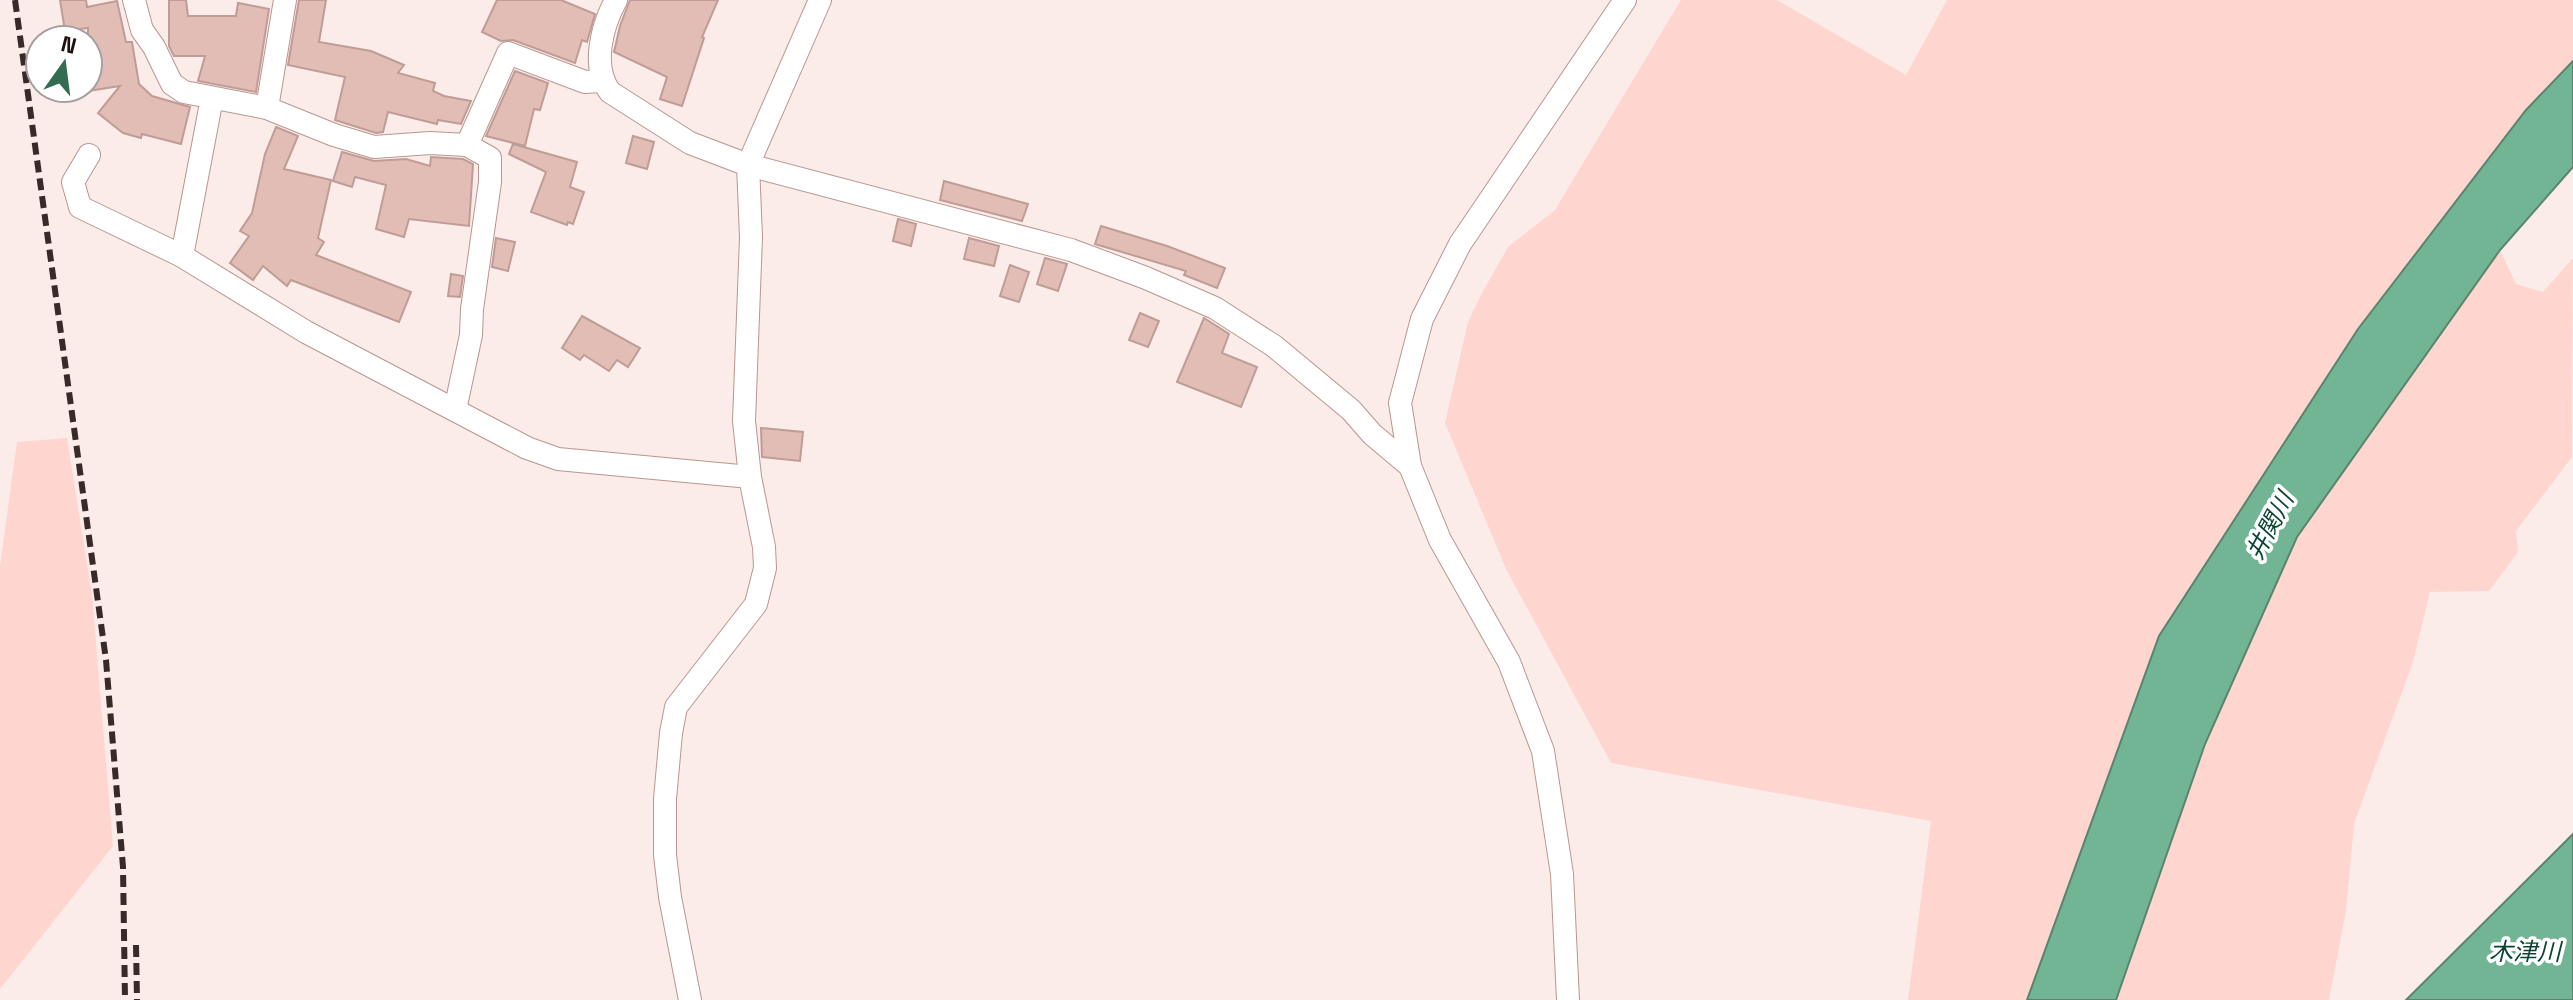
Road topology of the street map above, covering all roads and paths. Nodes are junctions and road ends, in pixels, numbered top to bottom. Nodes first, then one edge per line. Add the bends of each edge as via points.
1 (134, 0) edge
2 (285, 0) edge
3 (616, 0) edge
4 (820, 0) edge
5 (1625, 0) edge
6 (602, 81) junction
7 (212, 98) junction
8 (267, 108) junction
9 (467, 145) junction
10 (89, 155) dead end
11 (748, 165) junction
12 (182, 256) junction
13 (455, 410) junction
14 (1410, 466) junction
15 (750, 477) junction
16 (690, 1000) edge
17 (1568, 1000) edge

1 - 7 street via 142,30 172,84
2 - 8 street
3 - 6 street via 599,47
4 - 11 street
5 - 14 street via 1460,244 1422,319 1400,403
6 - 9 street via 585,82 508,53
6 - 11 street via 610,92 690,143
7 - 8 street
7 - 12 street
8 - 9 street via 374,147
9 - 13 street via 490,158 490,182 471,335
10 - 12 street via 73,182 80,207
11 - 14 street via 1071,250 1215,308 1274,346
11 - 15 street via 751,237 744,421
12 - 13 street via 306,332
13 - 15 street via 558,459
14 - 17 street via 1440,540 1509,662 1543,751 1562,874
15 - 16 street via 764,547 763,584 756,604 676,707 668,761 665,855

